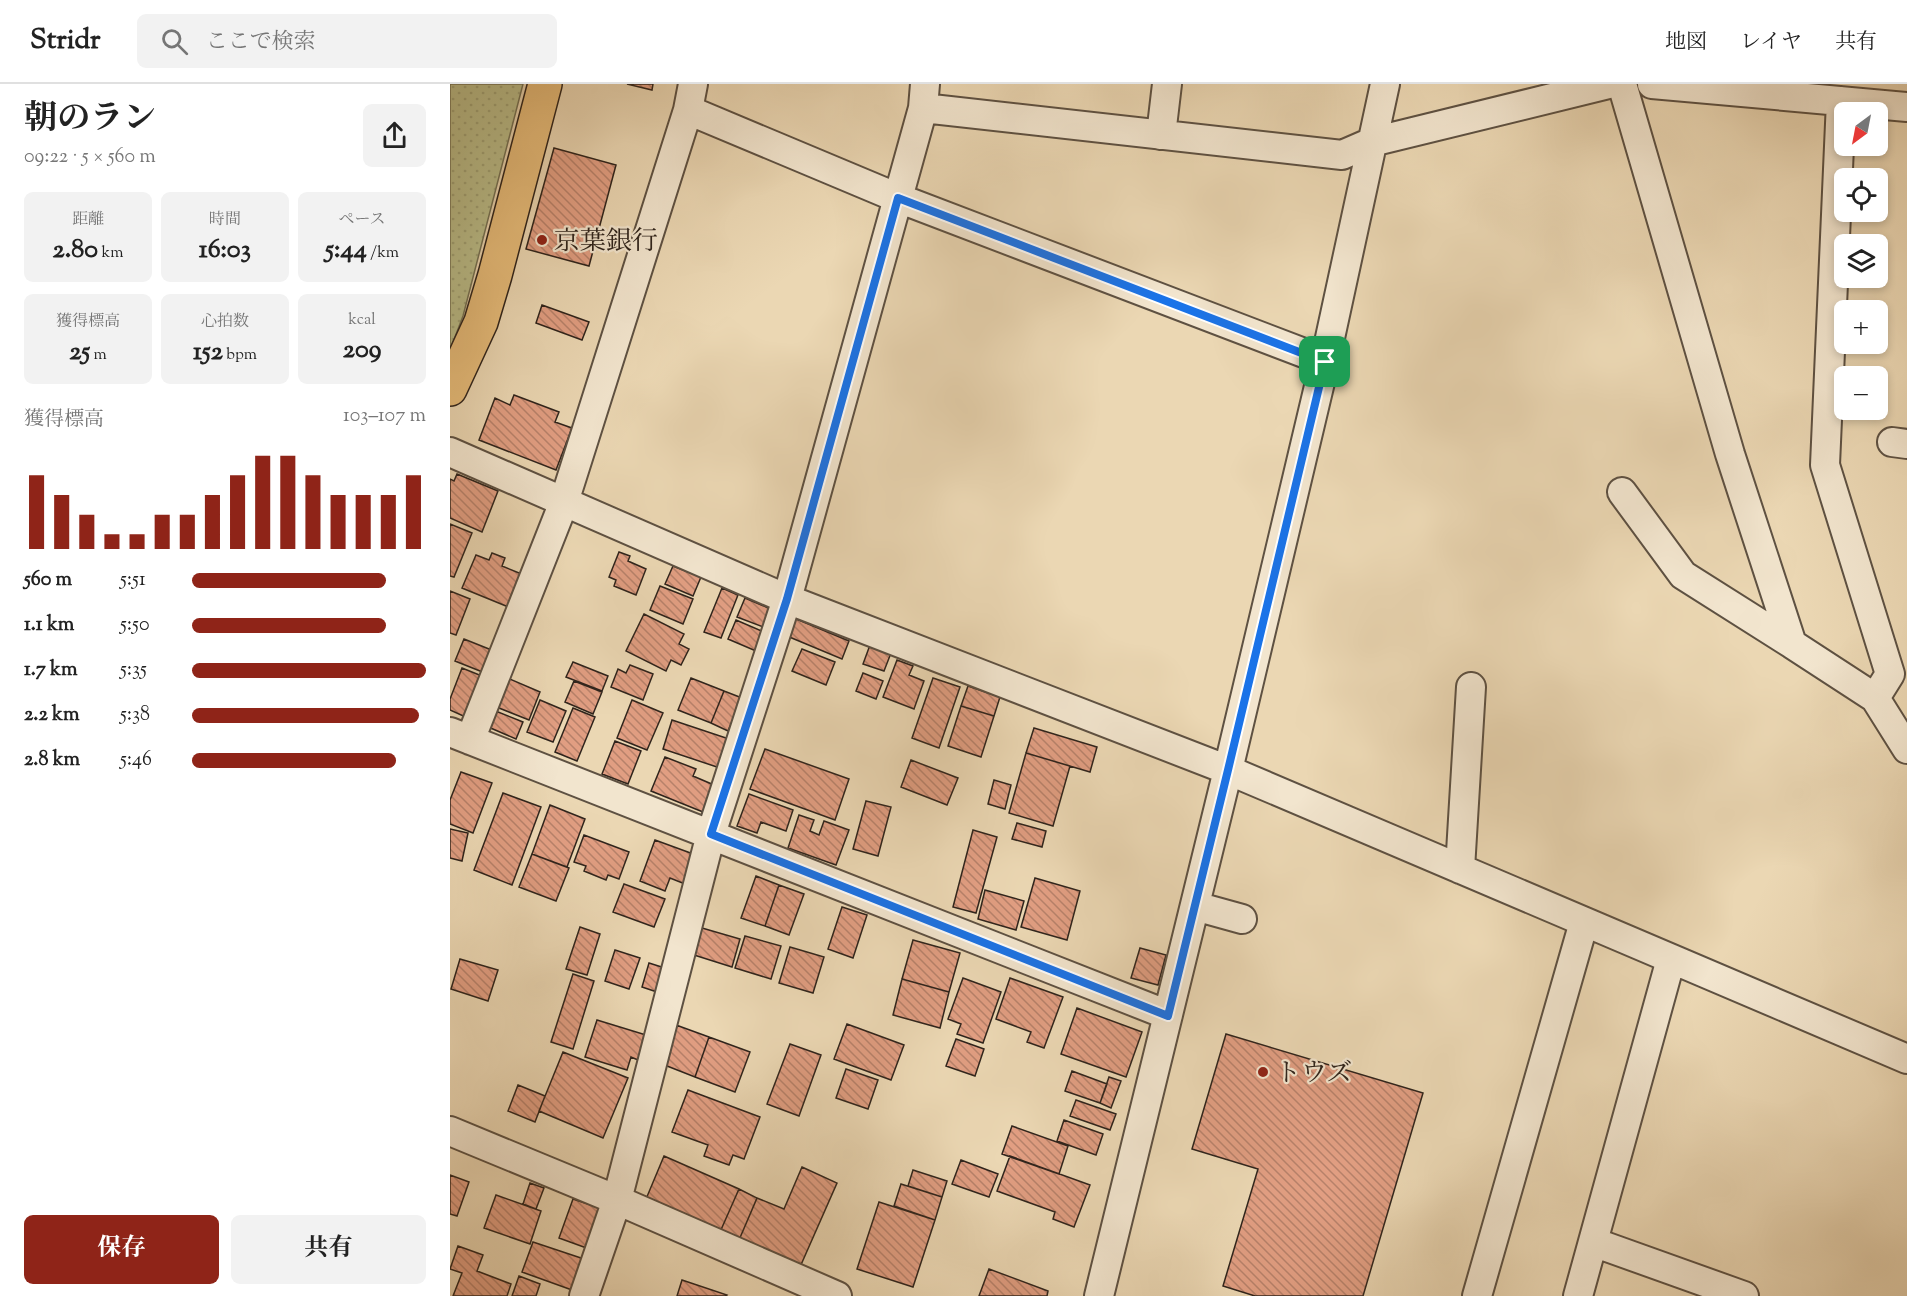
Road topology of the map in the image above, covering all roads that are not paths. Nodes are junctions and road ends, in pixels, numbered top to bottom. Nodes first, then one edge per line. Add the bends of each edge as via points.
1 (545, 84) edge
2 (1167, 84) edge
3 (1385, 84) edge
4 (1609, 84) edge
5 (1622, 84) edge
6 (1652, 84) edge
7 (924, 96) edge
8 (691, 97) edge
9 (1841, 101) junction
10 (1907, 107) edge
11 (1161, 135) junction
12 (1372, 142) junction
13 (898, 198) junction
14 (1325, 362) junction
15 (450, 389) edge
16 (450, 452) edge
17 (1622, 492) dead end
18 (564, 501) junction
19 (787, 599) junction
20 (1792, 644) junction
21 (1471, 687) dead end
22 (1875, 698) junction
23 (460, 736) edge
24 (1907, 749) edge
25 (1228, 770) junction
26 (711, 834) junction
27 (1468, 880) junction
28 (1195, 906) junction
29 (1242, 919) dead end
30 (1584, 922) junction
31 (1671, 959) junction
32 (1168, 1016) junction
33 (1907, 1059) edge
34 (450, 1131) edge
35 (617, 1200) junction
36 (1593, 1242) junction
37 (584, 1296) edge
38 (837, 1296) edge
39 (1099, 1296) edge
40 (1477, 1296) edge
41 (1578, 1296) edge
42 (1744, 1296) edge

1 - 15 main road via 481,322
2 - 11 street
3 - 12 street
4 - 12 street
5 - 20 street via 1730,454
6 - 9 street
7 - 11 street
7 - 13 street
8 - 13 street
8 - 18 street
9 - 10 street
9 - 22 street via 1826,465 1890,674
11 - 12 street via 1342,155
12 - 14 street
13 - 14 street
13 - 19 street
14 - 25 street
16 - 18 street
17 - 20 street via 1683,575
18 - 19 street
18 - 23 street
19 - 25 street
19 - 26 street
20 - 22 street
21 - 27 street
22 - 24 street
23 - 26 street
25 - 27 street
25 - 28 street
26 - 32 street
26 - 35 street
27 - 30 street
28 - 29 street
28 - 32 street
30 - 31 street
30 - 40 street
31 - 33 street
31 - 36 street
32 - 39 street
34 - 35 street
35 - 37 street
35 - 38 street
36 - 41 street
36 - 42 street

